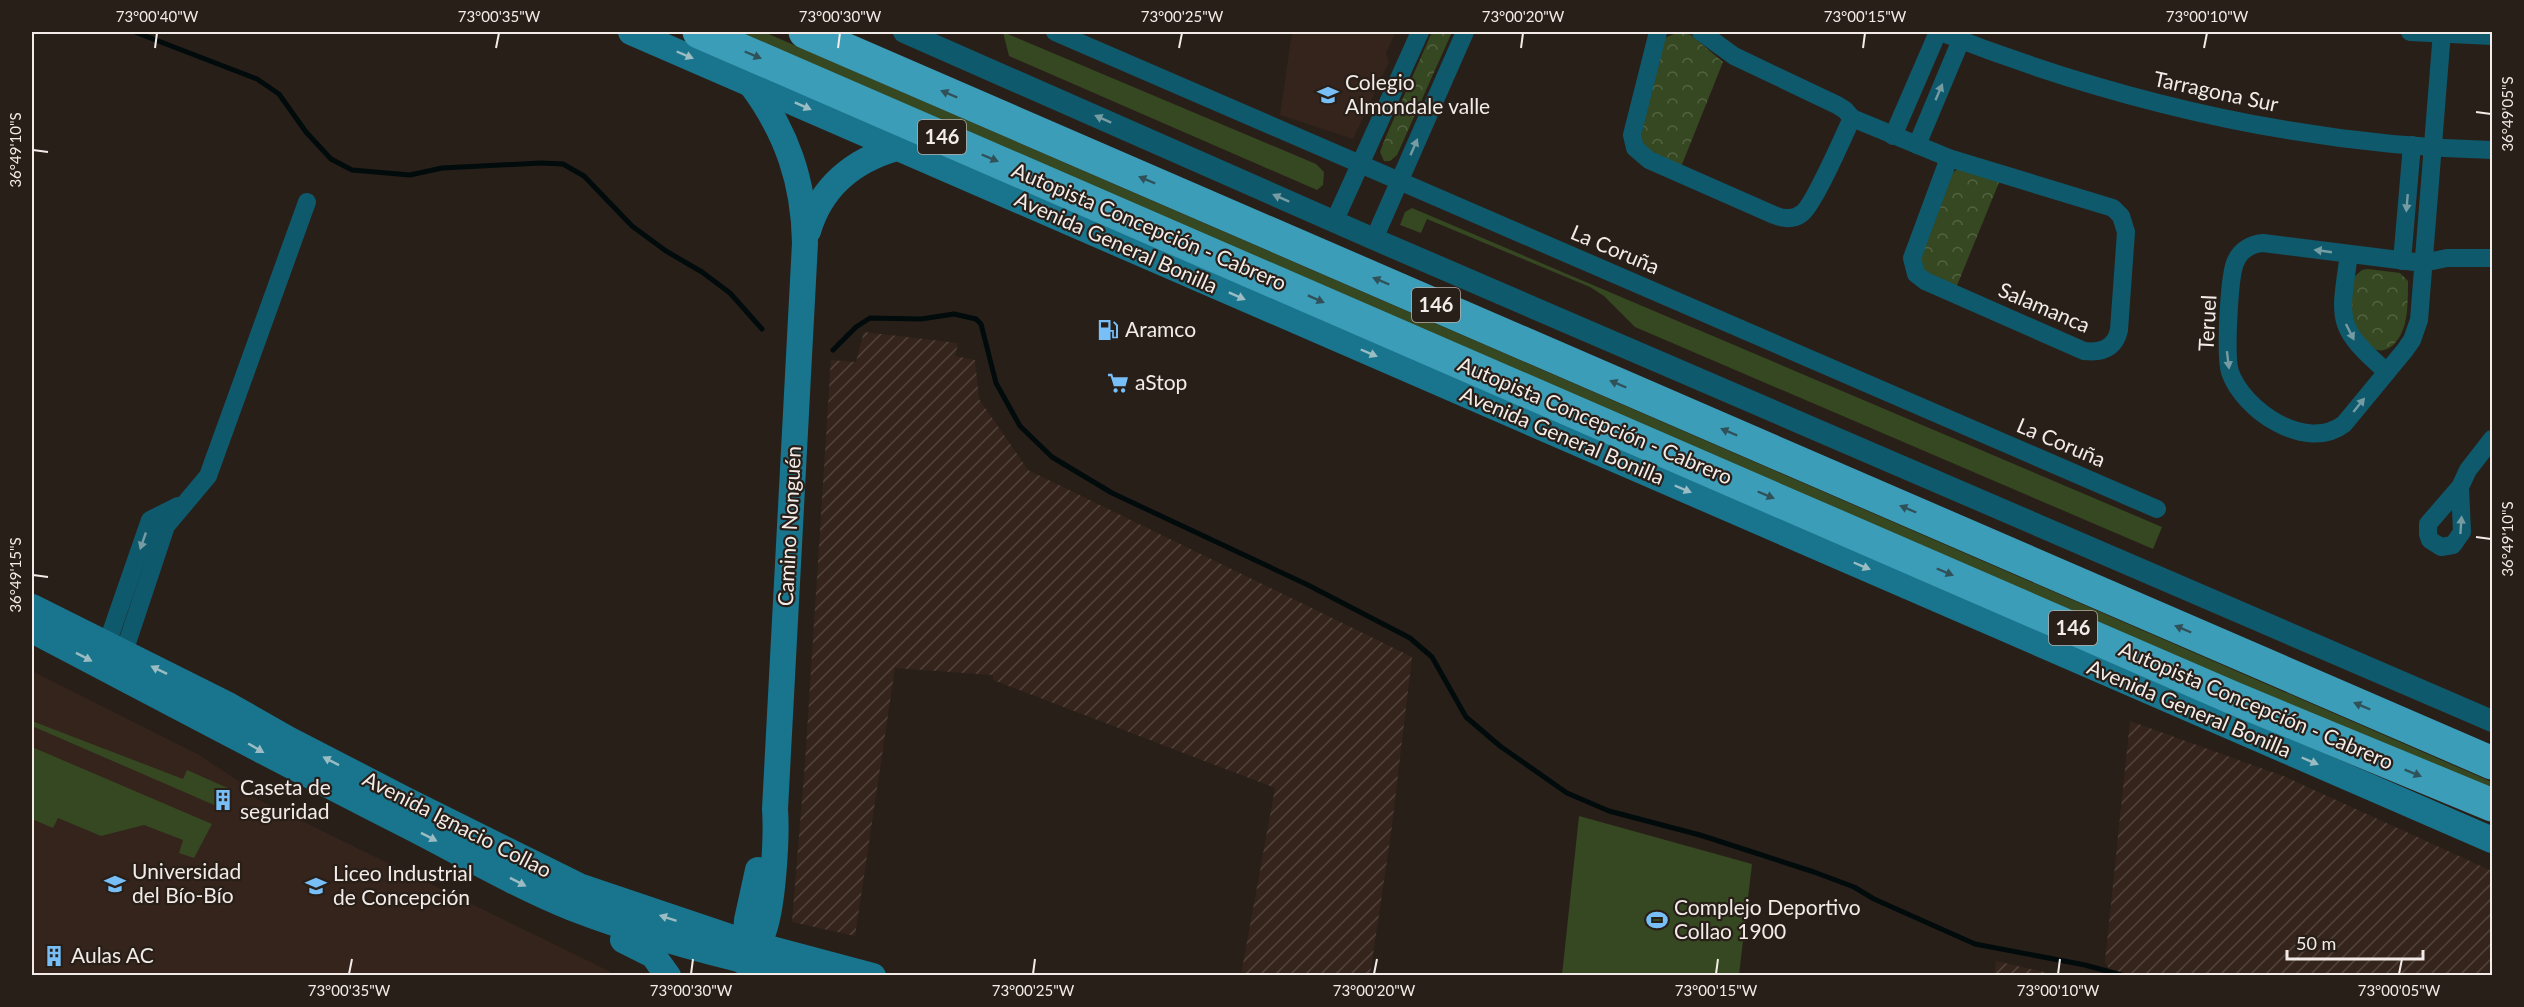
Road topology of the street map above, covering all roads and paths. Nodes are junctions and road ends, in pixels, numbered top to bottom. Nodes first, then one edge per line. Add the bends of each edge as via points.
1 (631, 32) edge
2 (699, 32) edge
3 (805, 32) edge
4 (904, 32) edge
5 (1055, 32) edge
6 (1420, 32) edge
7 (1465, 32) edge
8 (1658, 32) edge
9 (1701, 32) edge
10 (1939, 32) edge
11 (2410, 32) edge
12 (2442, 33) edge
13 (2493, 36) edge
14 (1961, 40) junction
15 (749, 83) junction
16 (1852, 118) junction
17 (1893, 136) junction
18 (1917, 145) junction
19 (2412, 145) junction
20 (2434, 147) junction
21 (897, 148) junction
22 (2493, 150) edge
23 (1949, 159) junction
24 (1361, 164) junction
25 (1399, 181) junction
26 (307, 202) dead end
27 (1335, 222) junction
28 (1374, 239) junction
29 (805, 243) junction
30 (2349, 254) junction
31 (2493, 258) edge
32 (2402, 261) junction
33 (2423, 263) junction
34 (2387, 372) junction
35 (2493, 439) edge
36 (2460, 487) dead end
37 (2157, 509) dead end
38 (32, 607) edge
39 (32, 630) edge
40 (115, 648) junction
41 (2493, 721) edge
42 (2493, 763) edge
43 (2493, 805) edge
44 (2493, 840) edge
45 (570, 907) junction
46 (624, 940) junction
47 (746, 956) edge
48 (649, 975) edge
49 (668, 975) edge
50 (810, 975) edge
51 (873, 975) edge

1 -> 15 main road, Avenida General Bonilla
2 -> 43 highway, Autopista Concepción - Cabrero / 146 via 2231,697
42 -> 3 highway, Autopista Concepción - Cabrero / 146
27 -> 4 street
5 - 24 street, La Coruña
6 - 24 street
25 -> 7 street
8 - 16 street via 1632,135 1635,148 1649,160 1774,215 1794,218 1808,207
9 - 16 street, Salamanca via 1734,56 1837,105
10 - 14 street, Tarragona Sur
10 - 17 street
11 - 12 street
12 - 13 street
12 - 20 street, Teruel
18 -> 14 street
14 - 19 street, Tarragona Sur via 2076,81 2211,117 2315,135
15 -> 21 main road, Avenida General Bonilla
15 - 29 main road, Camino Nonguén via 776,121 795,167 805,217
16 - 17 street, Salamanca
17 - 18 street, Salamanca
18 - 23 street, Salamanca
19 - 20 street, Tarragona Sur
19 -> 32 street
20 - 22 street, Tarragona Sur
20 - 33 street, Teruel
21 - 29 main road, Camino Nonguén via 864,160 841,176 819,203
21 -> 44 main road, Avenida General Bonilla
23 - 23 street, Salamanca via 1912,258 1916,274 2084,351 2101,351 2113,344 2119,330 2126,232 2118,212 2107,205
24 - 25 street, La Coruña
24 - 27 street
25 - 28 street
25 - 37 street, La Coruña
26 - 40 street via 208,476 166,526
27 - 28 street
28 - 41 street
29 - 47 main road, Camino Nonguén via 776,840 767,923
30 - 32 street, Teruel
30 -> 34 street via 2343,302 2345,323 2358,346
30 -> 34 street, Teruel via 2263,243 2245,249 2235,262 2227,344 2230,372 2244,396 2265,413 2288,429 2312,435 2330,432 2344,424
31 - 33 street, Teruel via 2447,258
32 - 33 street, Teruel
33 - 34 street, Teruel via 2417,329
35 - 36 street via 2468,470
38 - 40 main road, Avenida Ignacio Collao
39 -> 45 main road, Avenida Ignacio Collao via 277,760
47 -> 40 main road, Avenida Ignacio Collao via 579,886
45 - 46 main road via 587,921
45 - 47 main road, Avenida Ignacio Collao via 640,932
46 - 48 main road
46 - 49 main road via 653,955
47 - 50 main road, Avenida Ignacio Collao
47 - 51 main road, Avenida Ignacio Collao

